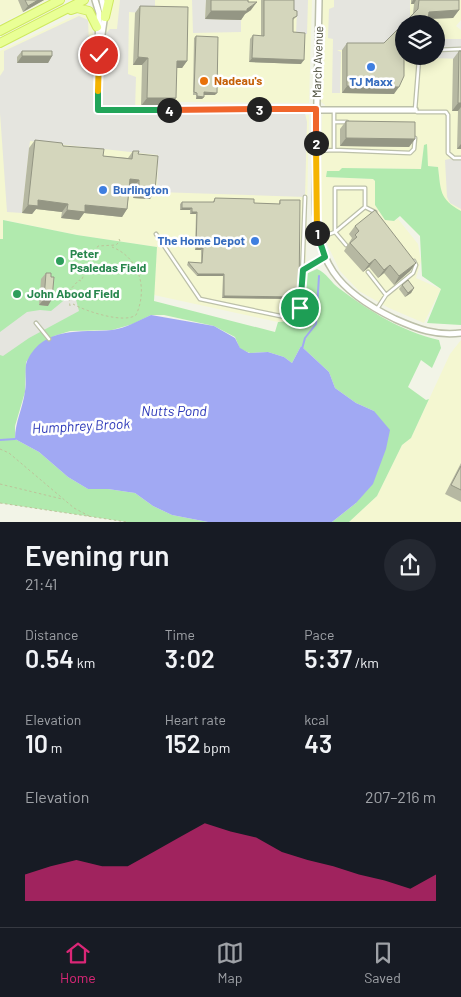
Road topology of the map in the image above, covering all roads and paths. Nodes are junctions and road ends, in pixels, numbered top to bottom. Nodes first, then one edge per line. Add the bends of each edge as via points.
1 (60, 0) edge
2 (84, 0) edge
3 (96, 0) edge
4 (102, 0) edge
5 (109, 0) edge
6 (319, 0) edge
7 (105, 17) junction
8 (48, 18) junction
9 (97, 27) junction
10 (0, 31) edge
11 (0, 43) edge
12 (461, 49) edge
13 (445, 50) edge
14 (99, 55) junction
15 (419, 65) edge
16 (316, 109) junction
17 (334, 109) junction
18 (415, 110) junction
19 (334, 122) junction
20 (353, 122) edge
21 (415, 133) edge
22 (334, 150) junction
23 (316, 151) junction
24 (461, 158) edge
25 (305, 197) dead end
26 (365, 207) junction
27 (381, 219) edge
28 (335, 232) junction
29 (156, 234) dead end
30 (118, 237) dead end
31 (318, 238) junction
32 (346, 246) dead end
33 (112, 247) junction
34 (409, 254) edge
35 (325, 257) junction
36 (303, 270) junction
37 (368, 272) dead end
38 (386, 295) junction
39 (73, 304) dead end
40 (70, 306) dead end
41 (377, 310) junction
42 (36, 323) dead end
43 (461, 333) edge
44 (49, 338) dead end
45 (0, 449) edge
46 (0, 484) edge
47 (65, 500) junction
48 (0, 503) edge
49 (92, 517) junction
50 (127, 522) edge

1 - 10 main road
2 - 8 main road
3 - 9 street
4 - 7 street
5 - 7 main road
6 - 16 street, March Avenue
7 - 14 street
8 - 9 main road via 82,8 91,13
8 - 11 main road
9 - 14 street
12 - 13 lane
14 - 16 street via 98,110
15 - 18 lane
16 - 17 street
16 - 23 street, March Avenue
17 - 18 street
17 - 19 lane
18 - 24 lane via 448,114 448,153 454,158
19 - 20 lane
19 - 22 lane
21 - 22 lane via 414,149 410,153
22 - 23 lane
23 - 31 street, March Avenue via 315,220
25 - 36 lane
26 - 27 lane via 376,212
26 - 28 lane
26 - 28 lane via 365,188 335,188
28 - 31 lane
28 - 32 lane
29 - 36 lane via 200,299 212,303 285,317 294,314 301,304
30 - 33 path via 119,244
31 - 35 street, March Avenue
33 - 39 path via 127,254 137,269 142,294 136,315 130,318 96,314
33 - 40 path via 98,246 81,281 68,292
34 - 38 lane via 416,265 413,273
35 - 36 lane
35 - 41 street, March Avenue via 343,284
37 - 38 lane
38 - 41 lane
41 - 43 street, March Avenue via 428,332
42 - 44 lane
45 - 47 path
46 - 47 path
47 - 49 path
48 - 49 path
49 - 50 path

